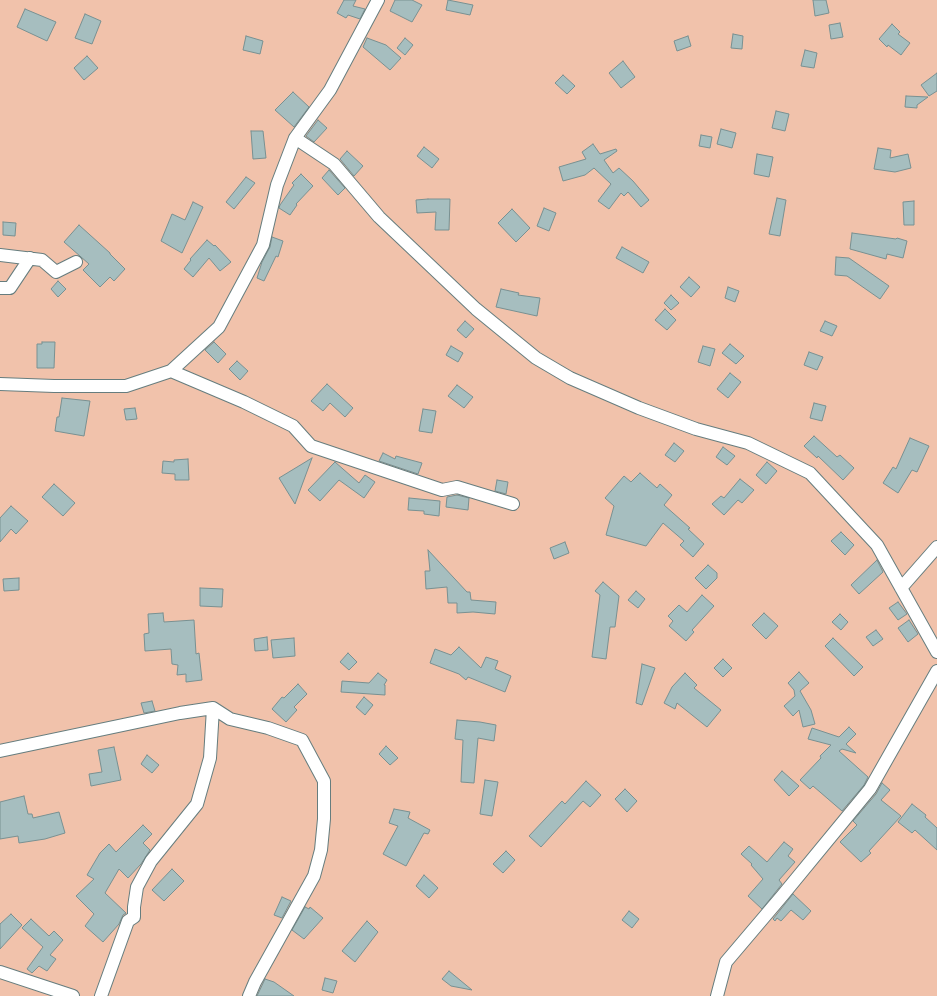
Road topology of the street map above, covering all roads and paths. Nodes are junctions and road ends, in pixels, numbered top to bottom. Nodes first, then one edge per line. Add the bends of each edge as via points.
1 (378, 0) edge
2 (295, 138) junction
3 (0, 255) edge
4 (30, 258) junction
5 (76, 262) dead end
6 (0, 288) edge
7 (171, 371) junction
8 (0, 384) edge
9 (513, 504) dead end
10 (937, 547) edge
11 (901, 588) junction
12 (937, 652) edge
13 (937, 671) edge
14 (212, 708) junction
15 (0, 751) edge
16 (0, 972) edge
17 (73, 996) edge
18 (101, 996) edge
19 (248, 996) edge
20 (717, 996) edge

1 - 2 street via 330,90
2 - 7 street via 277,185 264,245 219,327
2 - 11 street via 334,164 379,217 476,309 536,358 570,378 638,408 748,443 810,473 877,545
3 - 4 street
4 - 5 street via 42,260 56,272
4 - 6 street via 10,288
7 - 8 street via 126,386
7 - 9 street via 293,426 311,446 442,490 457,487
10 - 11 street
11 - 12 street
13 - 20 street via 870,789 726,962
14 - 15 street
14 - 18 street via 210,758 197,804 151,861 137,887 134,917 128,921
14 - 19 street via 230,719 302,740 324,781 321,850 314,876
16 - 17 street

